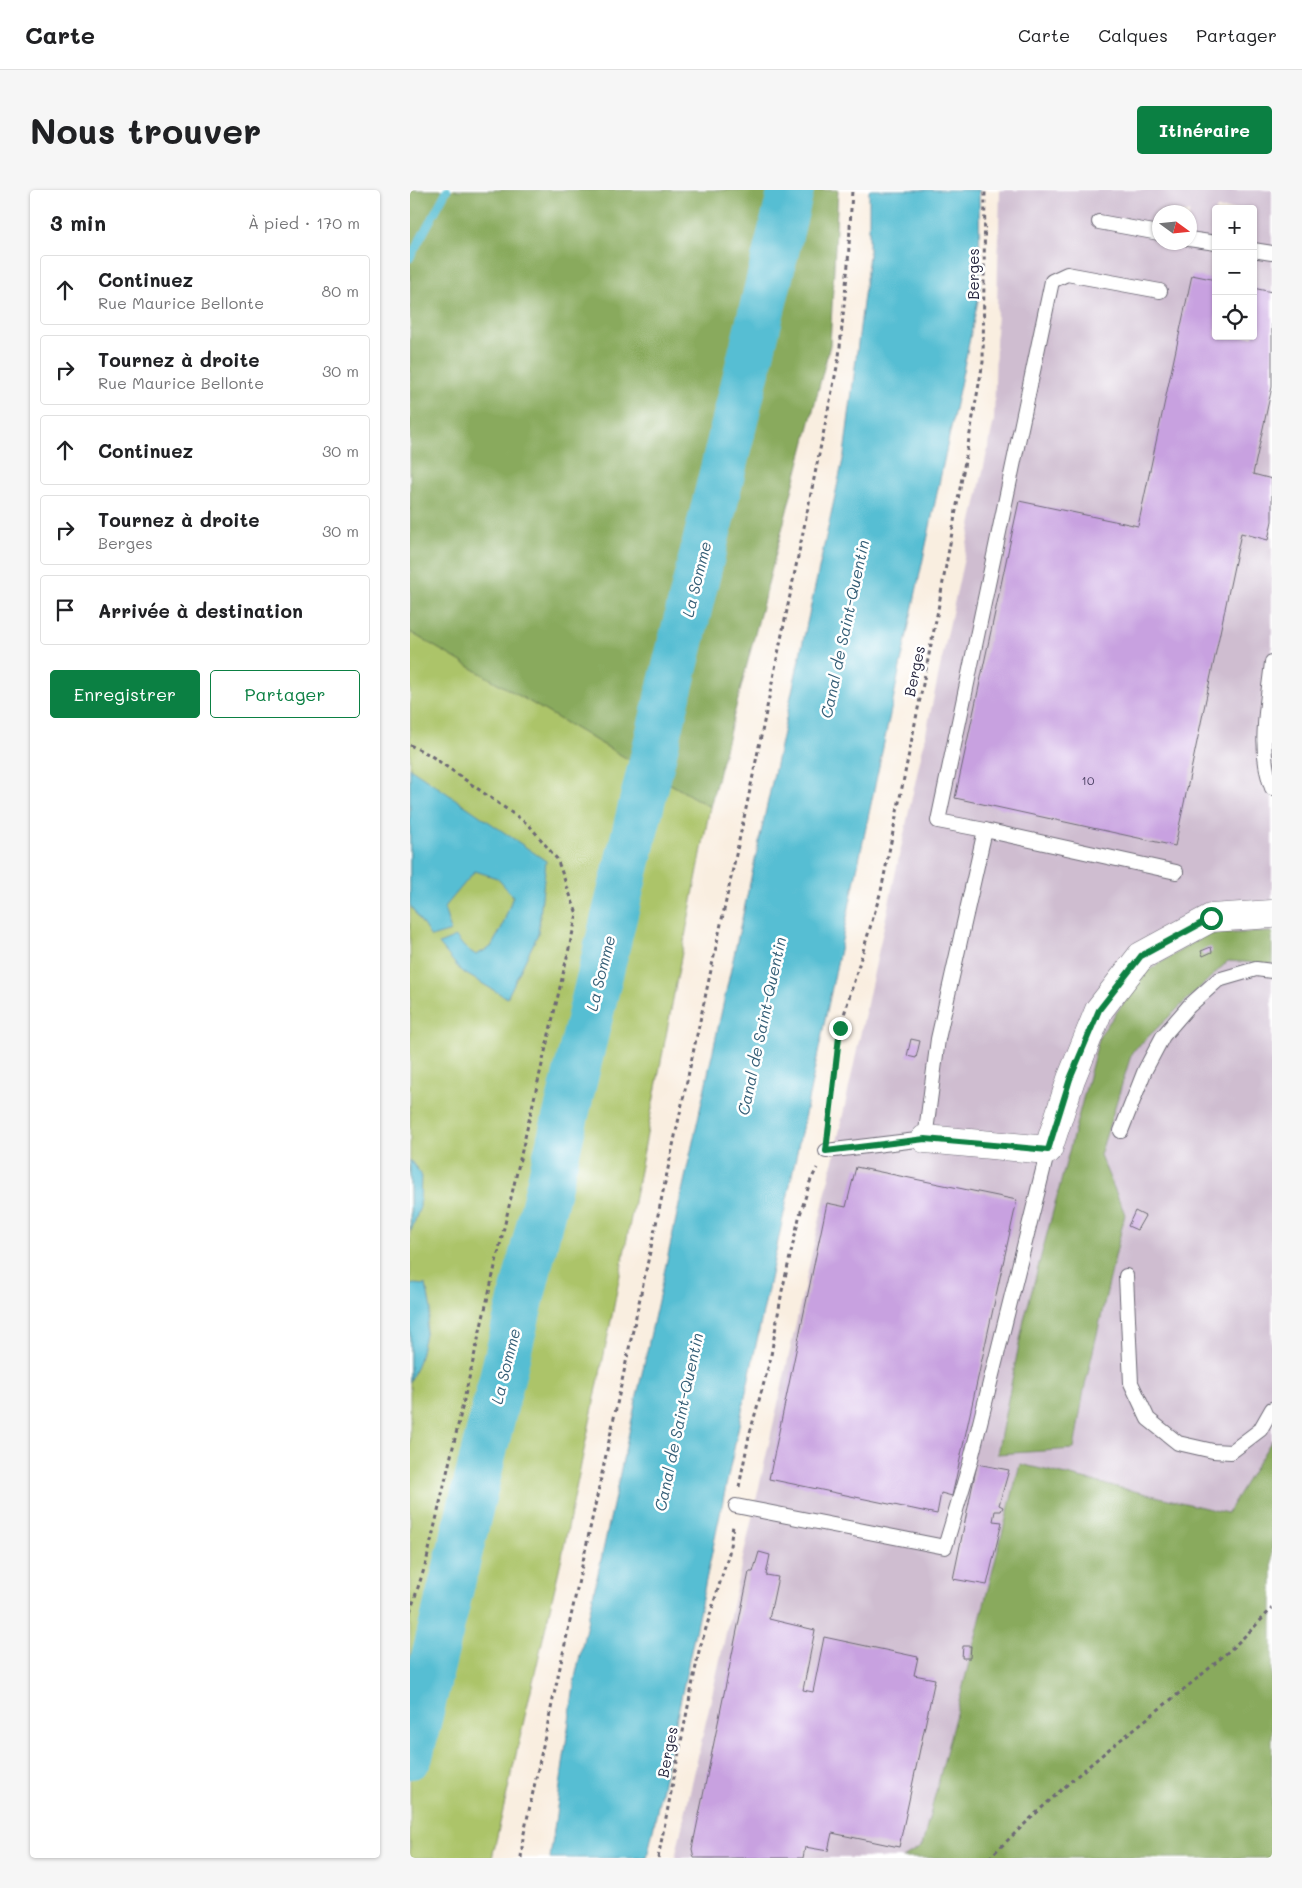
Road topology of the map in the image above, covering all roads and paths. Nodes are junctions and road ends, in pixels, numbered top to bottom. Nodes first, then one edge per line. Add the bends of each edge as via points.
1 (852, 190) edge
2 (985, 190) edge
3 (1099, 222) dead end
4 (1152, 232) edge
5 (1197, 240) edge
6 (1212, 242) edge
7 (1257, 251) edge
8 (1272, 253) edge
9 (1160, 291) dead end
10 (1272, 662) edge
11 (410, 745) edge
12 (1272, 788) edge
13 (986, 830) junction
14 (1176, 872) dead end
15 (1272, 914) edge
16 (1272, 971) edge
17 (1121, 1131) dead end
18 (925, 1139) junction
19 (1048, 1150) junction
20 (826, 1151) junction
21 (1126, 1276) dead end
22 (1272, 1409) edge
23 (736, 1506) junction
24 (1272, 1608) edge
25 (410, 1612) edge
26 (521, 1858) edge
27 (658, 1858) edge
28 (989, 1858) edge

1 - 26 path via 837,366 750,790
2 - 20 path, Berges via 983,362 937,615 881,891 840,1028
3 - 4 lane
5 - 6 lane
7 - 8 lane
9 - 13 lane via 1067,274 1052,281 938,821
10 - 12 lane via 1265,731 1267,775
11 - 25 path via 430,755 529,824 557,858 577,914 426,1563
13 - 14 lane
13 - 18 lane via 938,1039
15 - 19 street via 1211,918 1141,956 1099,1010 1070,1079
16 - 17 lane via 1256,969 1218,980 1188,1006 1163,1036 1145,1070
18 - 19 street
18 - 20 lane
19 - 23 lane via 970,1463 945,1547
20 - 23 path, Berges via 810,1182 799,1218
21 - 22 lane via 1131,1383 1148,1419 1178,1443 1230,1452 1260,1430
23 - 27 path, Berges via 729,1553 699,1651
24 - 28 path via 1249,1634 1094,1761

